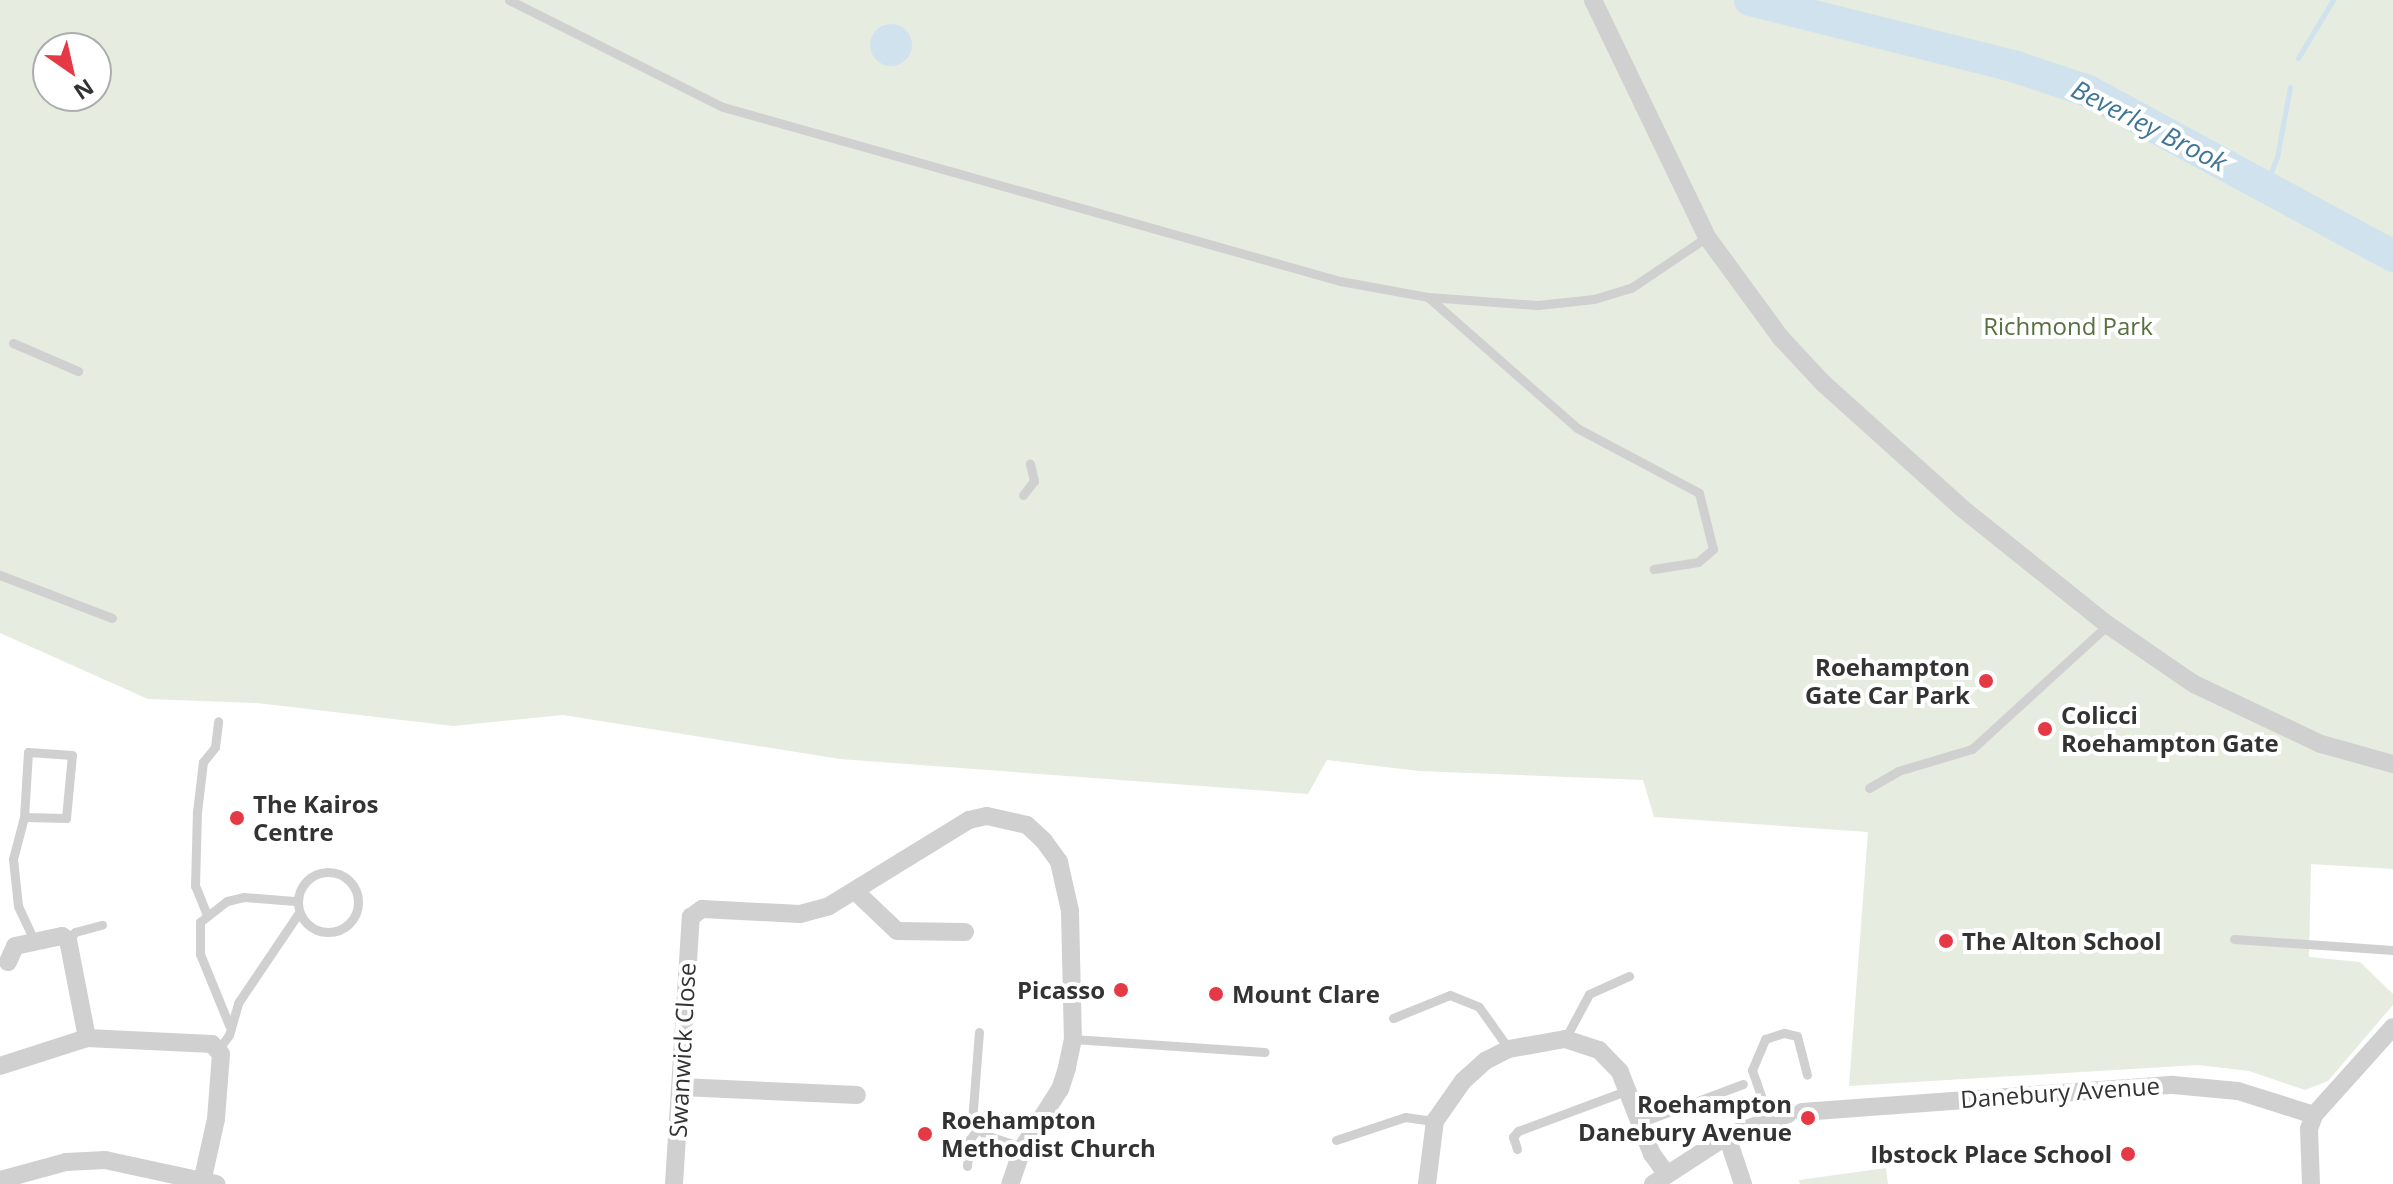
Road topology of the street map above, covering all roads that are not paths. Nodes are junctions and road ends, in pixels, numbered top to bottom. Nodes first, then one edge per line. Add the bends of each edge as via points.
1 (509, 0) edge
2 (1593, 0) edge
3 (1707, 237) junction
4 (1428, 297) junction
5 (13, 343) dead end
6 (78, 371) dead end
7 (1030, 463) dead end
8 (1023, 495) dead end
9 (1654, 569) dead end
10 (0, 575) edge
11 (112, 618) dead end
12 (2108, 625) junction
13 (218, 721) dead end
14 (2393, 764) edge
15 (1869, 788) dead end
16 (24, 817) junction
17 (855, 891) junction
18 (295, 901) junction
19 (298, 914) junction
20 (207, 915) junction
21 (102, 925) dead end
22 (965, 932) dead end
23 (2234, 939) dead end
24 (68, 940) junction
25 (34, 941) junction
26 (2393, 950) edge
27 (8, 962) dead end
28 (1629, 976) dead end
29 (1393, 1018) dead end
30 (229, 1025) junction
31 (2393, 1027) edge
32 (979, 1032) dead end
33 (87, 1038) junction
34 (1073, 1039) junction
35 (1565, 1039) junction
36 (1509, 1049) junction
37 (218, 1050) junction
38 (1265, 1052) dead end
39 (0, 1066) edge
40 (1807, 1075) dead end
41 (1743, 1084) dead end
42 (681, 1087) junction
43 (1628, 1090) junction
44 (857, 1095) dead end
45 (1786, 1115) junction
46 (2314, 1115) junction
47 (1435, 1121) junction
48 (1639, 1123) junction
49 (977, 1130) junction
50 (1727, 1136) junction
51 (1336, 1140) dead end
52 (1023, 1147) junction
53 (1517, 1149) dead end
54 (967, 1166) dead end
55 (1660, 1179) edge
56 (0, 1180) edge
57 (209, 1183) edge
58 (674, 1184) edge
59 (1010, 1184) edge
60 (1427, 1184) edge
61 (1743, 1184) edge
62 (2311, 1184) edge

1 - 4 lane via 723,107 1340,281
2 - 3 street
3 - 4 lane via 1631,288 1594,299 1538,305
3 - 12 street via 1781,338 1823,383 1963,509
4 - 9 lane via 1577,428 1699,493 1713,549 1698,562
5 - 6 lane
7 - 8 lane via 1034,481
10 - 11 lane
12 - 14 street via 2194,684 2248,713 2321,744
12 - 15 lane via 1972,749 1898,771
13 - 20 lane via 215,747 203,762 197,812 195,886
16 - 16 lane via 28,752 72,755 66,818
16 - 25 lane via 13,859 18,906
17 - 22 street via 897,931
17 - 34 street via 969,820 1006,817 1027,825 1059,862 1070,911
17 - 42 street, Swanwick Close via 800,914 702,909 691,917
18 - 19 lane
18 - 19 lane via 301,886 313,877 337,873 351,879 360,895 355,917 342,927 314,927
18 - 20 lane via 244,897
19 - 30 lane
20 - 30 lane via 198,933 200,954
21 - 24 lane via 75,932
23 - 26 lane
24 - 25 street
24 - 33 street
25 - 27 street via 15,946
28 - 35 lane via 1589,994
29 - 36 lane via 1450,995 1479,1007
30 - 37 lane via 229,1035
31 - 46 street
32 - 49 lane via 971,1108
33 - 37 street via 204,1043
33 - 39 street
34 - 38 lane
34 - 52 street via 1060,1089
35 - 36 street
35 - 43 street via 1599,1050
36 - 47 street via 1463,1081
37 - 57 street
40 - 45 lane via 1797,1036 1784,1033 1765,1039 1752,1070
41 - 48 lane
42 - 44 street
42 - 58 street, Swanwick Close
43 - 48 street
43 - 53 lane via 1518,1131 1513,1137
45 - 46 street, Danebury Avenue via 2173,1085 2238,1091
45 - 50 street, Danebury Avenue
46 - 62 street via 2309,1129
47 - 51 lane via 1405,1117
47 - 60 street
48 - 55 street
49 - 52 lane
49 - 54 lane via 970,1139
50 - 55 street, Danebury Avenue
50 - 61 street
52 - 59 street
56 - 57 street via 66,1162 105,1160

